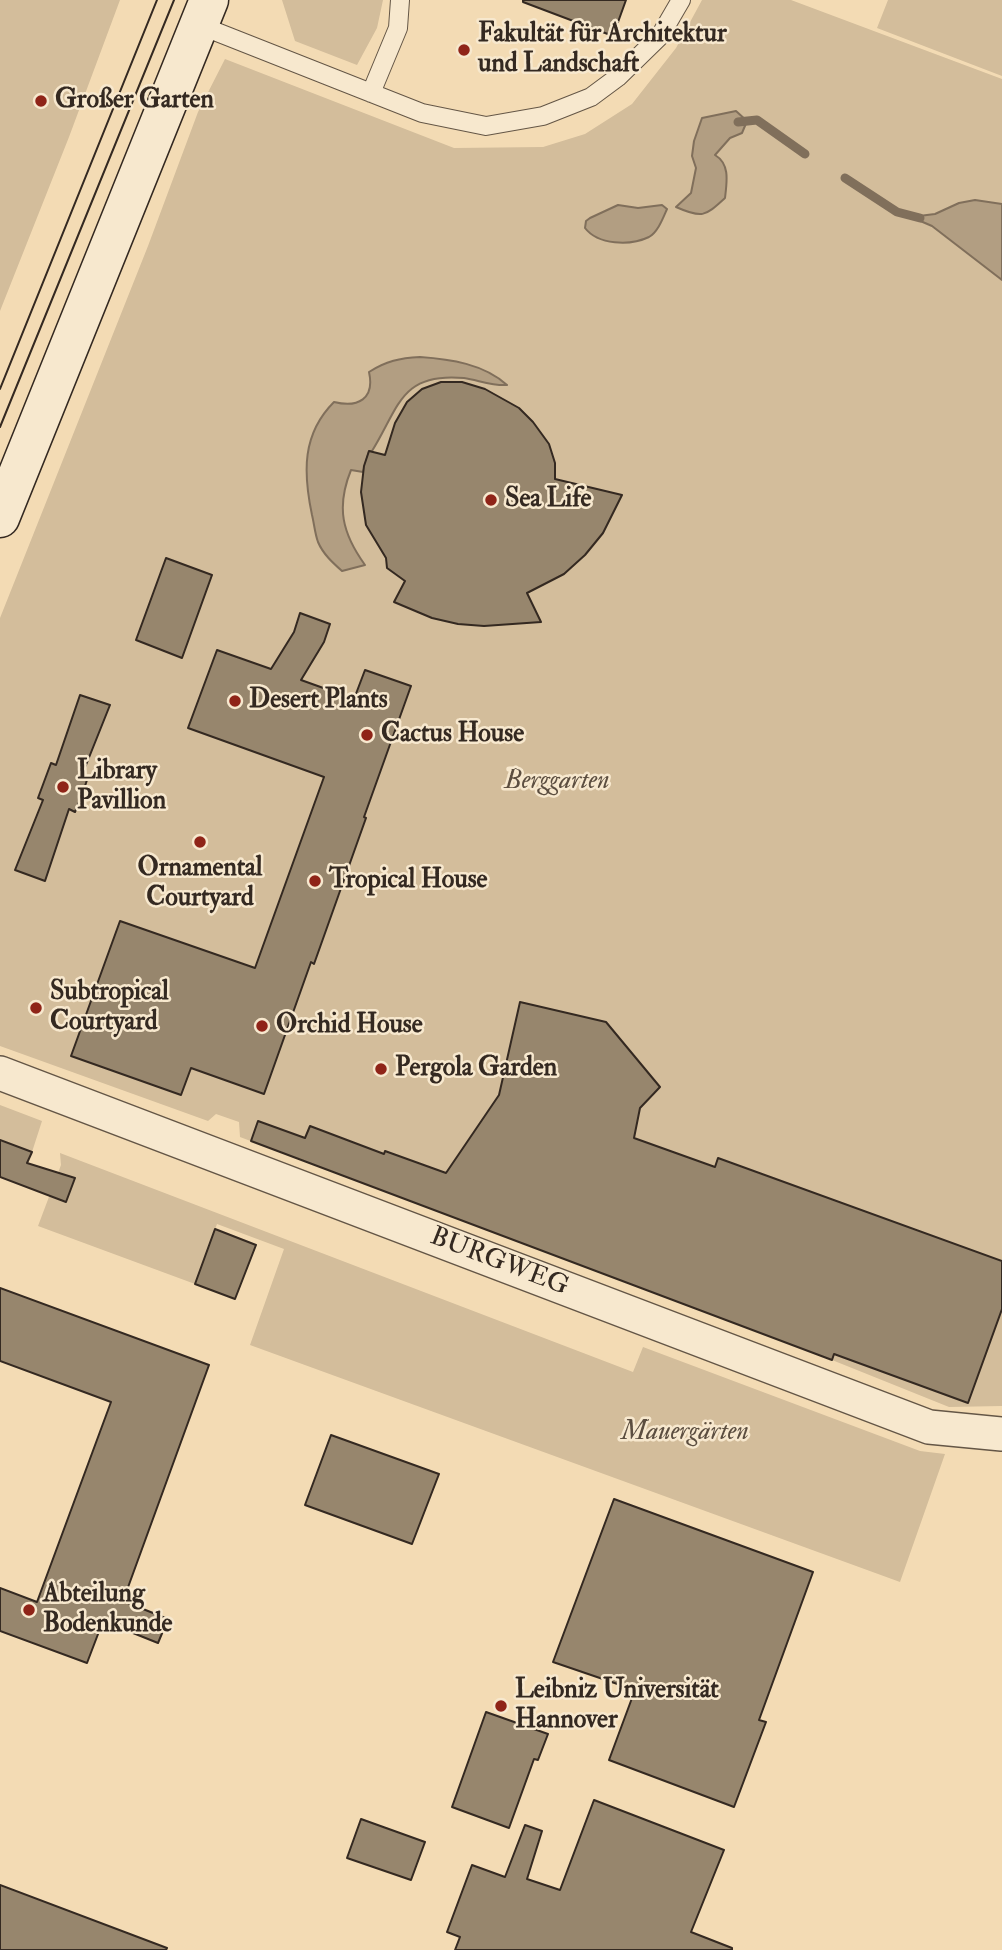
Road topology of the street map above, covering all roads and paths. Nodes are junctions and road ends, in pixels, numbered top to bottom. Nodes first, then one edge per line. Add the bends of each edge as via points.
1 (400, 0) edge
2 (681, 0) edge
3 (204, 12) edge
4 (371, 93) junction
5 (0, 517) edge
6 (0, 1073) edge
7 (1002, 1434) edge

1 - 4 lane via 398,28
2 - 4 lane via 660,36 618,77 591,97 543,116 486,126 422,113
3 - 4 lane
3 - 5 street
6 - 7 street, BURGWEG via 929,1427

